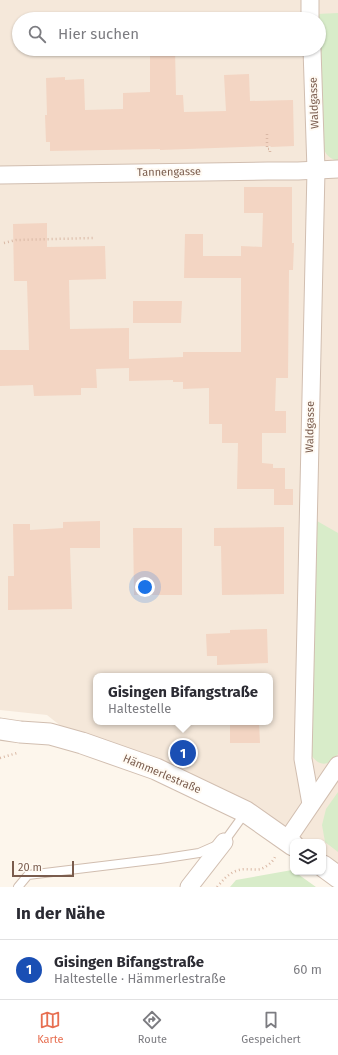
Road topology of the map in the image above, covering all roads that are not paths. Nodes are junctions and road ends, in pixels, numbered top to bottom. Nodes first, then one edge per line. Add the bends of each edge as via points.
1 (310, 0) edge
2 (310, 12) edge
3 (312, 56) edge
4 (338, 169) edge
5 (316, 170) junction
6 (0, 175) edge
7 (10, 731) edge
8 (0, 739) edge
9 (338, 765) edge
10 (311, 804) junction
11 (246, 812) junction
12 (292, 839) edge
13 (224, 842) junction
14 (290, 842) edge
15 (326, 868) edge
16 (338, 877) edge
17 (18, 887) edge
18 (189, 887) edge

1 - 2 street
3 - 5 street, Waldgasse
4 - 5 street, Tannengasse
5 - 6 street, Tannengasse
5 - 10 street, Waldgasse via 303,759
7 - 8 street, Hämmerlestraße
7 - 11 street, Hämmerlestraße via 50,734 82,743 156,769
9 - 10 street
10 - 12 street
11 - 13 lane
11 - 14 street, Hämmerlestraße
13 - 17 lane via 199,853 28,874
13 - 18 street
15 - 16 street

